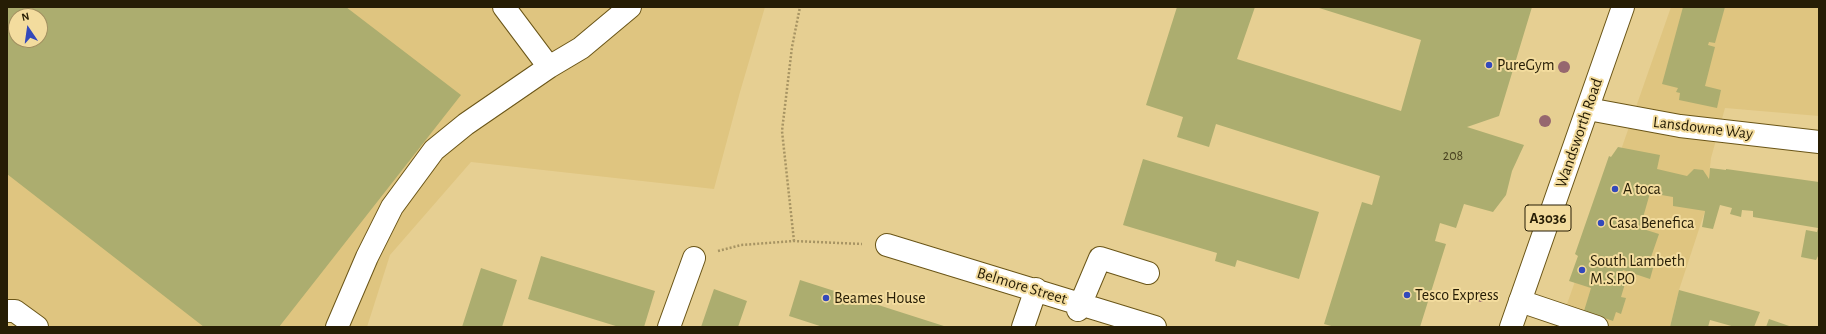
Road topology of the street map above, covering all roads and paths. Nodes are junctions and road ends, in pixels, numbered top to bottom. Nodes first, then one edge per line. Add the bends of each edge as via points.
1 (504, 7) edge
2 (630, 7) edge
3 (800, 7) edge
4 (1622, 7) edge
5 (549, 67) junction
6 (1588, 109) junction
7 (1819, 142) edge
8 (794, 240) junction
9 (887, 245) joint
10 (694, 258) joint
11 (1148, 273) dead end
12 (1036, 290) junction
13 (1520, 302) junction
14 (1079, 307) junction
15 (7, 311) edge
16 (37, 327) edge
17 (337, 327) edge
18 (670, 327) edge
19 (1023, 327) edge
20 (1155, 327) edge
21 (1510, 327) edge
22 (1597, 327) edge

1 - 5 street
2 - 5 street via 582,48
3 - 8 path via 792,47 782,132
4 - 6 street, Wandsworth Road / A3036
5 - 17 street via 466,124 434,150 392,207
6 - 7 street, Lansdowne Way via 1657,122
6 - 13 street, Wandsworth Road / A3036
8 - 9 path
8 - 10 path via 741,245
9 - 12 street, Belmore Street
10 - 18 street
11 - 14 street via 1100,258
12 - 14 street, Belmore Street
12 - 19 street
13 - 21 street, Wandsworth Road / A3036
13 - 22 street
14 - 20 street, Belmore Street
15 - 16 street via 15,311

